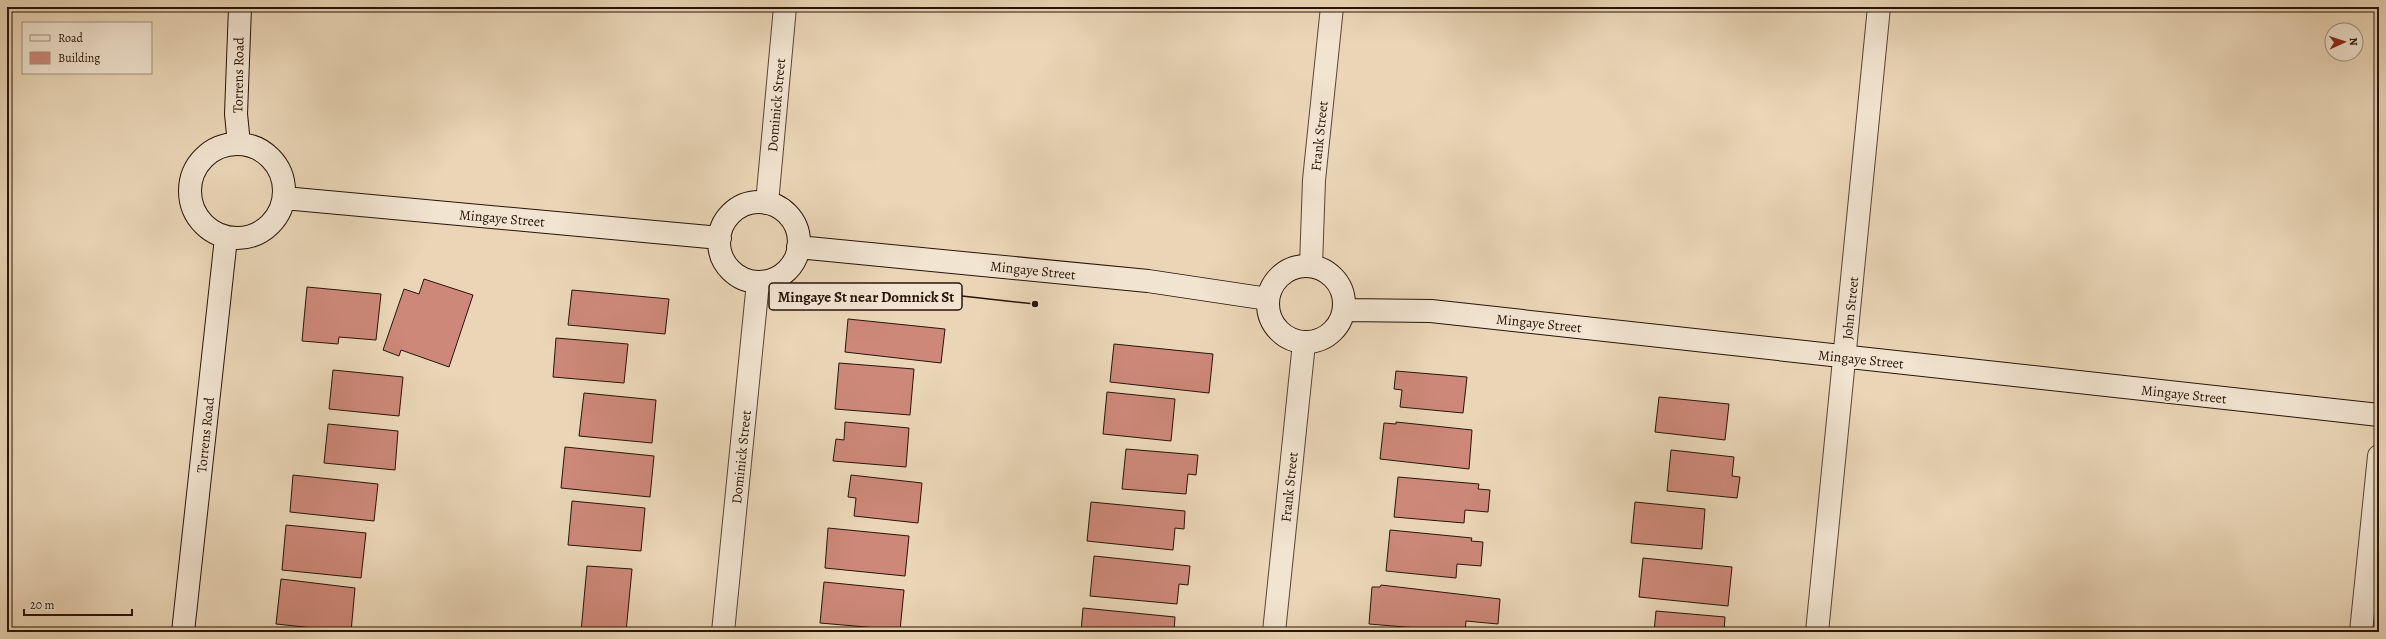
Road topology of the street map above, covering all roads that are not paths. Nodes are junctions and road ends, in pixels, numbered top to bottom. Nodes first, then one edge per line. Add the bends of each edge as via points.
1 (240, 7) edge
2 (785, 7) edge
3 (1332, 7) edge
4 (1879, 7) edge
5 (239, 144) junction
6 (284, 198) junction
7 (767, 203) junction
8 (226, 238) junction
9 (720, 238) junction
10 (798, 247) junction
11 (1311, 266) junction
12 (758, 282) junction
13 (1268, 299) junction
14 (1344, 310) junction
15 (1304, 343) junction
16 (1845, 358) junction
17 (2379, 415) edge
18 (2379, 456) edge
19 (183, 632) edge
20 (723, 632) edge
21 (1274, 632) edge
22 (1817, 632) edge
23 (2361, 632) edge

1 - 5 street, Torrens Road via 236,114
2 - 7 street, Dominick Street
3 - 11 street, Frank Street via 1314,180
4 - 16 street, John Street
5 - 6 street via 254,147 268,155 278,167 283,182
5 - 8 street via 224,146 210,152 193,176 190,191 192,207 200,220 212,231
6 - 8 street via 279,213 270,226 257,234 242,238
6 - 9 street, Mingaye Street
7 - 9 street via 754,203 736,210 727,219
7 - 10 street via 790,217 796,228
8 - 19 street, Torrens Road
9 - 12 street via 722,258 729,268 739,277
10 - 12 street via 795,260 782,275
10 - 13 street, Mingaye Street via 1148,281
11 - 13 street via 1291,268 1282,273 1275,280
11 - 14 street via 1321,268 1337,281 1344,299
12 - 20 street, Dominick Street
13 - 15 street via 1268,311 1273,324 1291,340
14 - 15 street via 1337,327 1330,334 1322,339
14 - 16 street, Mingaye Street via 1431,311
15 - 21 street, Frank Street
16 - 17 street, Mingaye Street
16 - 22 street, John Street
18 - 23 street

